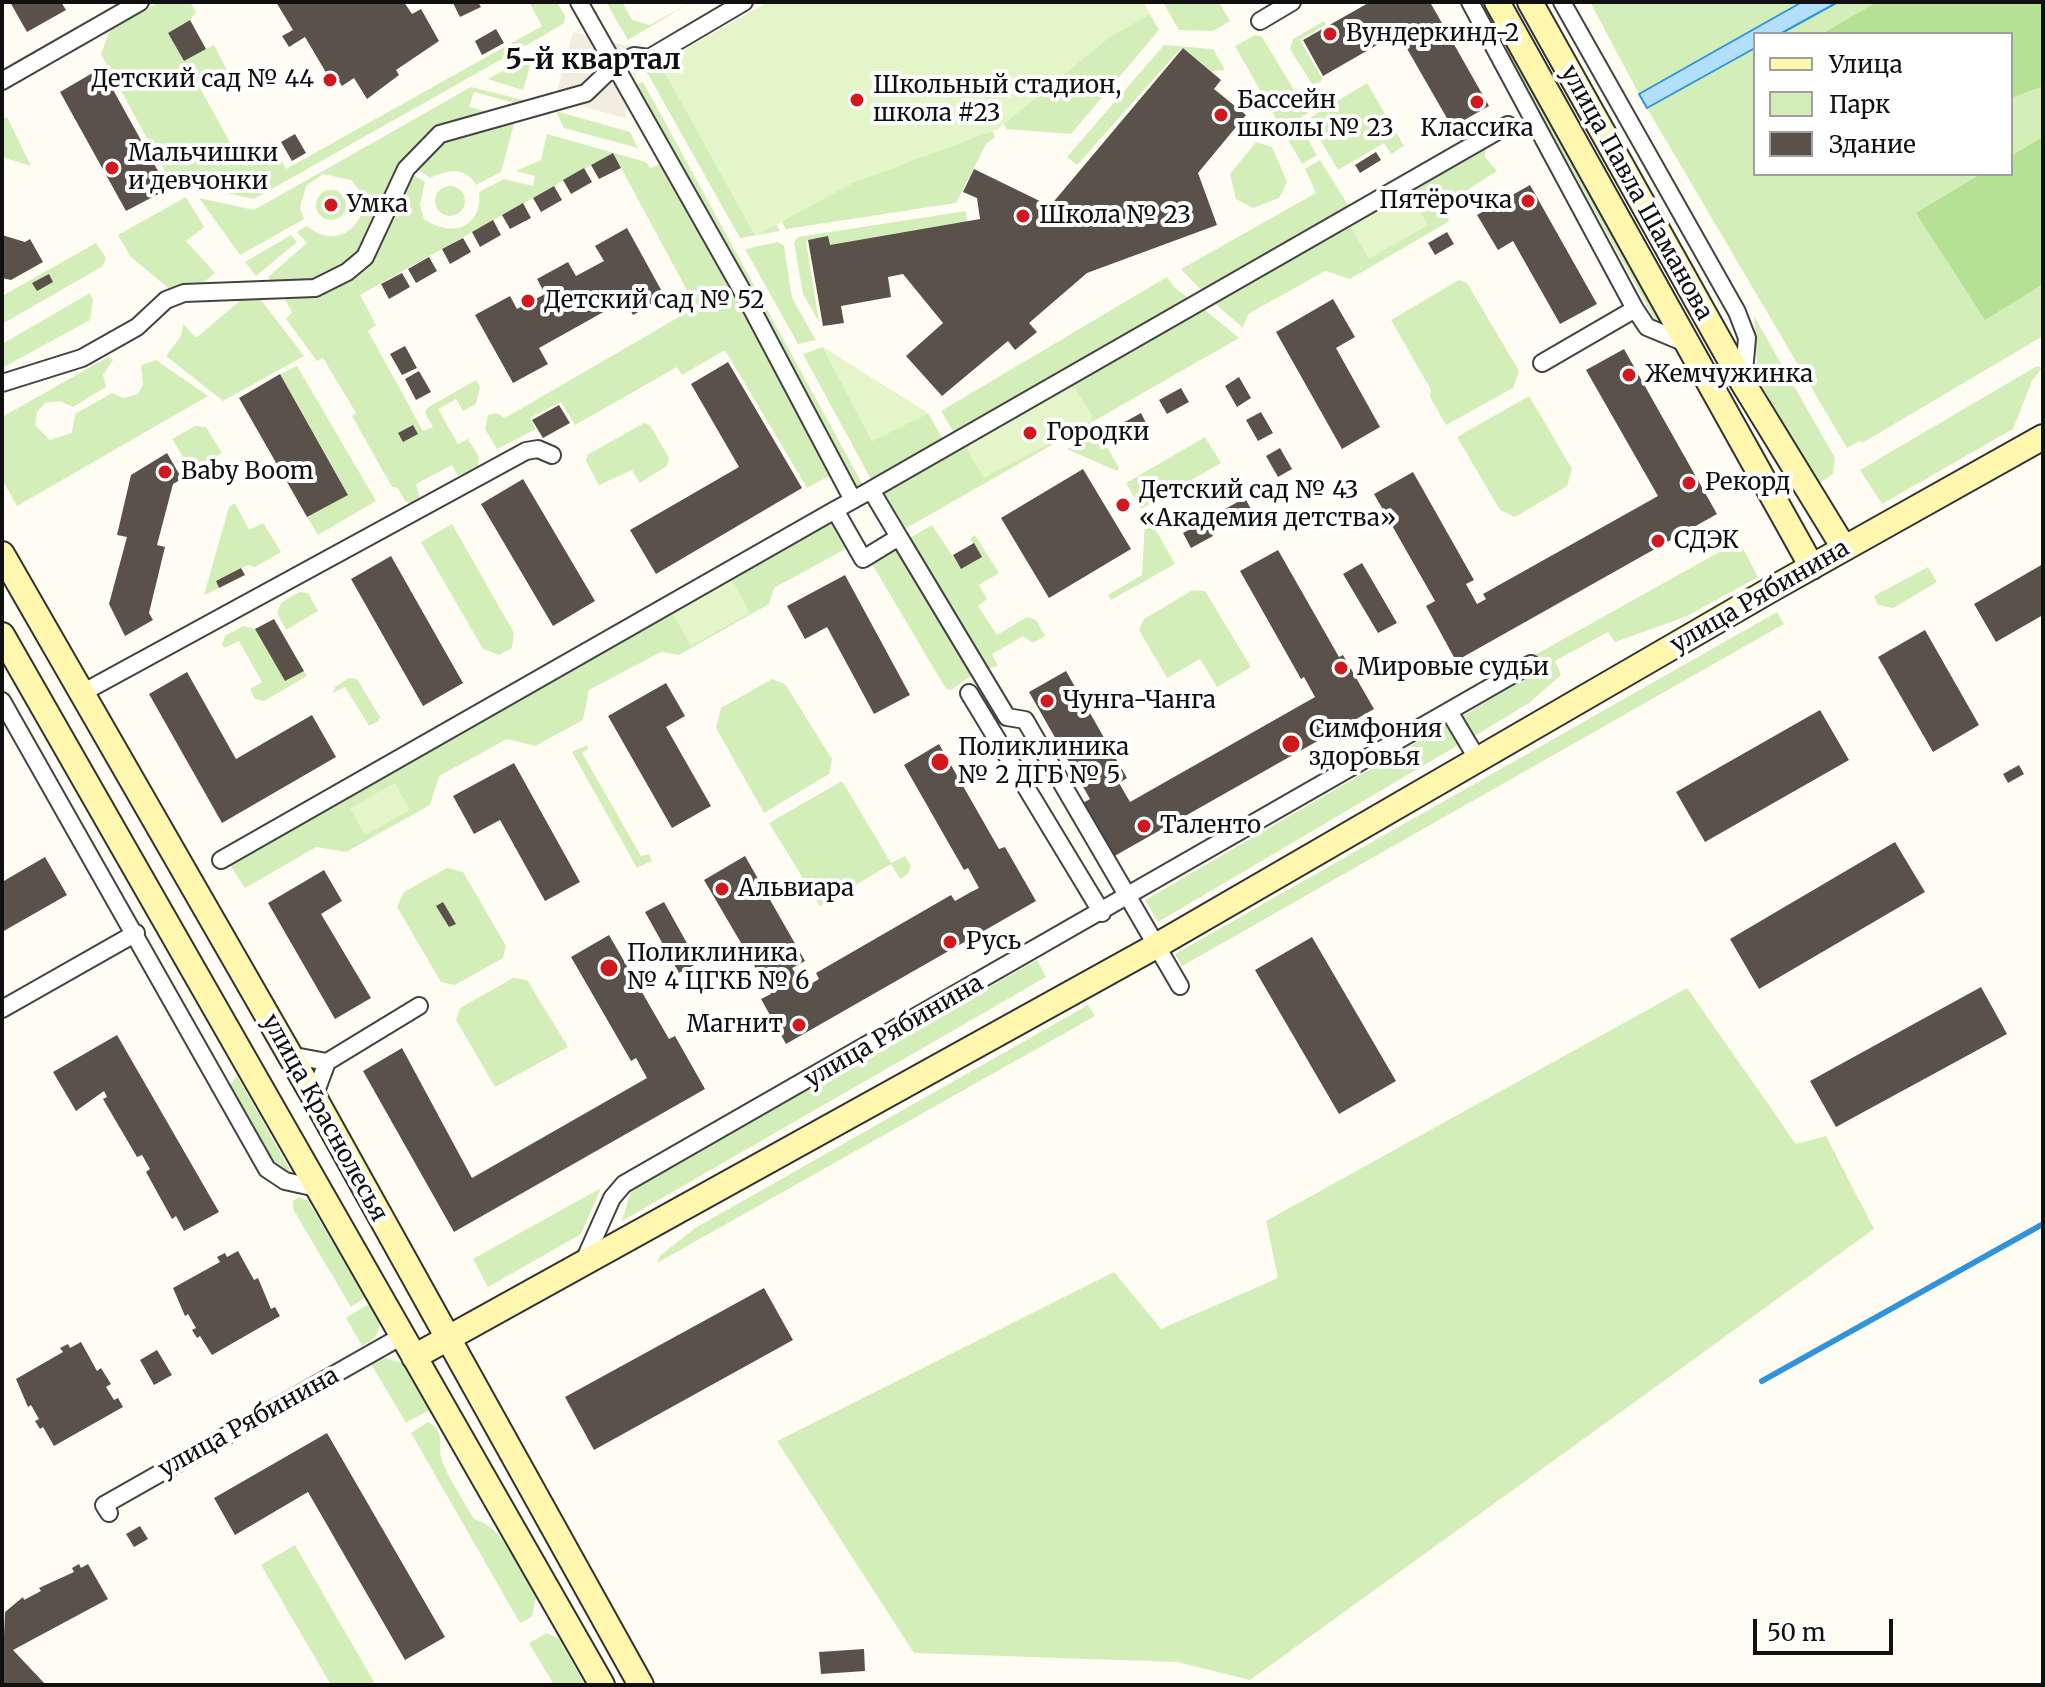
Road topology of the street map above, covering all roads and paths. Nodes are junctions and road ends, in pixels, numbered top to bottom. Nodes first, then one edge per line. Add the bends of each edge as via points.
1 (140, 2) edge
2 (579, 2) edge
3 (744, 2) edge
4 (1292, 2) edge
5 (1470, 2) edge
6 (1497, 2) edge
7 (1530, 2) edge
8 (1562, 2) edge
9 (1260, 21) dead end
10 (615, 65) junction
11 (2, 81) edge
12 (1508, 125) dead end
13 (1635, 309) junction
14 (1688, 344) junction
15 (1542, 363) dead end
16 (2, 383) edge
17 (1743, 383) junction
18 (2043, 437) edge
19 (552, 455) dead end
20 (871, 490) junction
21 (853, 500) junction
22 (835, 510) junction
23 (899, 537) junction
24 (1844, 548) junction
25 (2, 554) edge
26 (1812, 567) junction
27 (2, 635) edge
28 (1531, 664) dead end
29 (82, 693) junction
30 (969, 693) dead end
31 (2, 701) edge
32 (1450, 713) junction
33 (1478, 760) junction
34 (221, 860) dead end
35 (1128, 898) junction
36 (1102, 913) junction
37 (136, 933) junction
38 (1156, 946) junction
39 (1180, 986) dead end
40 (419, 1006) dead end
41 (2, 1009) edge
42 (289, 1055) junction
43 (327, 1062) junction
44 (314, 1097) junction
45 (321, 1189) junction
46 (582, 1264) junction
47 (402, 1336) junction
48 (448, 1338) junction
49 (414, 1357) junction
50 (109, 1513) dead end
51 (602, 1685) edge
52 (641, 1685) edge

1 - 11 street
2 - 10 street
3 - 10 street via 649,58 634,56
4 - 9 street
5 - 13 street, улица Павла Шаманова
6 - 14 street, улица Павла Шаманова
7 - 17 street, улица Павла Шаманова
8 - 17 street, улица Павла Шаманова via 1737,312 1747,338
10 - 16 street via 586,93 440,134 406,169 365,257 347,272 315,288 184,293 82,358
10 - 21 street
12 - 20 street
13 - 14 street, улица Павла Шаманова via 1647,327
13 - 15 street
14 - 26 street, улица Павла Шаманова
17 - 24 street, улица Павла Шаманова
18 - 24 street, улица Рябинина
19 - 29 street via 526,451
20 - 21 street
20 - 23 street
21 - 22 street
22 - 23 street via 863,559
22 - 34 street
23 - 35 street via 1007,717 1025,720
24 - 26 street, улица Рябинина
25 - 29 street, улица Краснолесья
26 - 33 street, улица Рябинина
27 - 45 street, улица Краснолесья
28 - 32 street, улица Рябинина
29 - 42 street, улица Краснолесья
30 - 36 street
31 - 37 street, улица Краснолесья
32 - 33 street
32 - 35 street, улица Рябинина
33 - 38 street, улица Рябинина
35 - 36 street, улица Рябинина
35 - 38 street
36 - 46 street, улица Рябинина via 624,1184 612,1198
37 - 41 street
37 - 45 street, улица Краснолесья via 267,1169 285,1181
38 - 39 street
38 - 46 street, улица Рябинина
40 - 43 street
42 - 43 street
42 - 44 street, улица Краснолесья
43 - 44 street
44 - 48 street, улица Краснолесья
45 - 47 street, улица Краснолесья
46 - 48 street, улица Рябинина
47 - 49 street, улица Краснолесья
47 - 50 street, улица Рябинина via 104,1505
48 - 49 street, улица Рябинина
48 - 52 street, улица Краснолесья
49 - 51 street, улица Краснолесья

